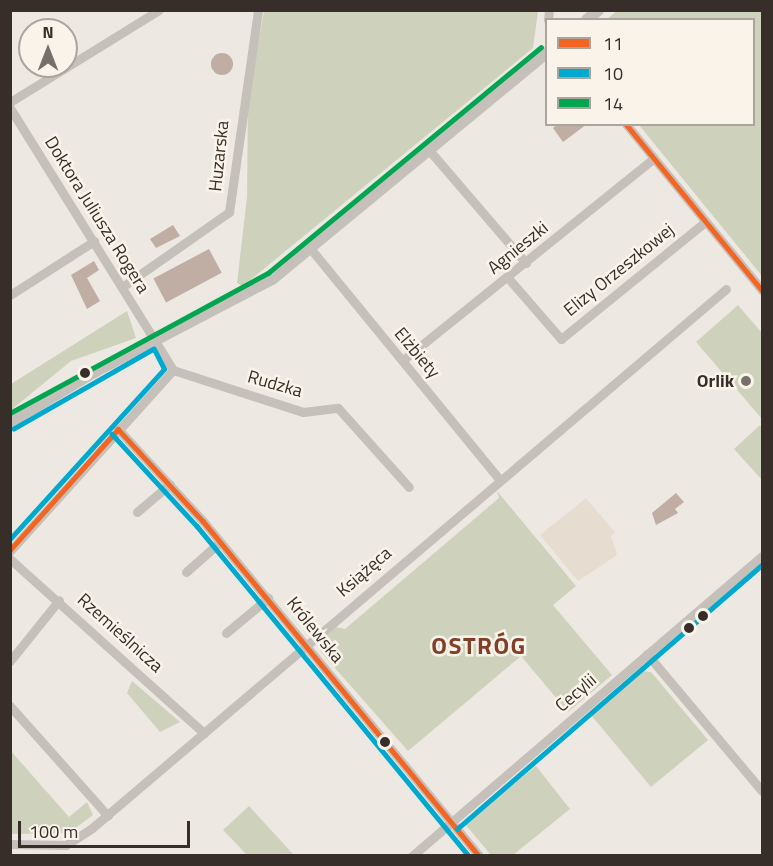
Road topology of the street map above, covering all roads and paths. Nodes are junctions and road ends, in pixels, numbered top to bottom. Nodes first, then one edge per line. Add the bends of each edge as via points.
1 (159, 10) edge
2 (258, 10) edge
3 (545, 54) edge
4 (10, 102) edge
5 (10, 108) edge
6 (628, 126) edge
7 (429, 150) junction
8 (653, 159) junction
9 (705, 222) junction
10 (94, 241) junction
11 (310, 248) junction
12 (526, 263) junction
13 (508, 278) junction
14 (122, 287) junction
15 (726, 289) dead end
16 (762, 290) edge
17 (10, 295) edge
18 (157, 339) junction
19 (403, 360) junction
20 (172, 370) junction
21 (10, 422) edge
22 (118, 429) junction
23 (499, 478) junction
24 (170, 484) junction
25 (409, 487) dead end
26 (137, 512) dead end
27 (220, 542) junction
28 (10, 551) edge
29 (762, 556) edge
30 (10, 559) edge
31 (186, 572) dead end
32 (268, 598) junction
33 (60, 600) junction
34 (226, 633) dead end
35 (306, 645) junction
36 (647, 654) junction
37 (10, 661) edge
38 (10, 706) edge
39 (204, 733) junction
40 (762, 791) edge
41 (108, 816) junction
42 (452, 823) junction
43 (10, 844) edge
44 (412, 855) edge
45 (479, 855) edge

1 - 4 street
2 - 14 street, Huzarska via 229,212
3 - 7 street
5 - 10 street, Doktora Juliusza Rogera
6 - 8 street
7 - 11 street
7 - 12 street
8 - 9 street
8 - 12 street, Agnieszki
9 - 13 street, Elizy Orzeszkowej via 561,339
9 - 16 street
10 - 14 street, Doktora Juliusza Rogera
10 - 17 street
11 - 18 street via 260,287
11 - 19 street, Elżbiety
12 - 13 street, Agnieszki
13 - 19 street, Agnieszki
14 - 18 street, Doktora Juliusza Rogera
15 - 23 street, Książęca
18 - 20 street
18 - 21 street
19 - 23 street, Elżbiety
20 - 22 street
20 - 25 street, Rudzka via 303,412 338,408
22 - 24 street, Królewska
22 - 28 street
23 - 35 street, Książęca
24 - 26 street
24 - 27 street, Królewska
27 - 31 street
27 - 32 street, Królewska
29 - 36 street, Cecylii
30 - 33 street, Rzemieślnicza
32 - 34 street
32 - 35 street, Królewska
33 - 37 street
33 - 39 street, Rzemieślnicza
35 - 39 street, Książęca
35 - 42 street, Królewska
36 - 40 street
36 - 42 street, Cecylii
38 - 41 street
39 - 41 street, Książęca
41 - 43 street, Książęca via 66,844
42 - 44 street, Cecylii
42 - 45 street, Królewska

